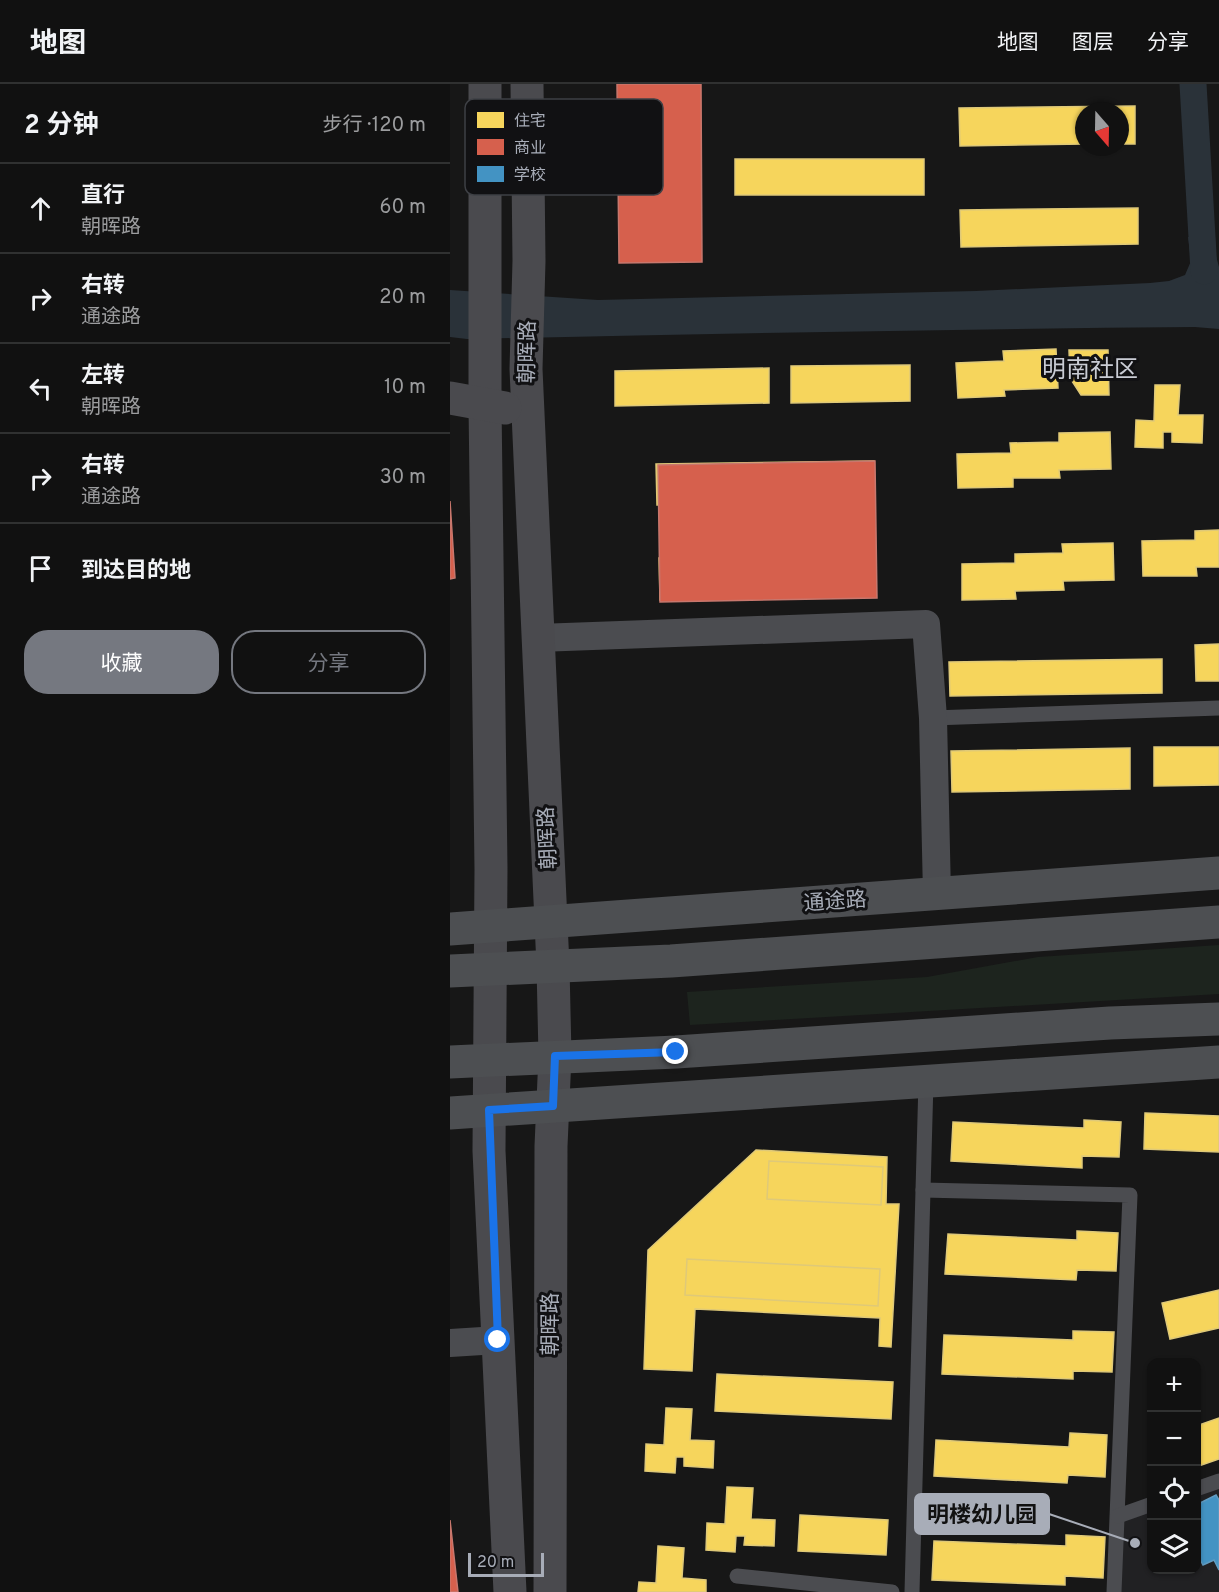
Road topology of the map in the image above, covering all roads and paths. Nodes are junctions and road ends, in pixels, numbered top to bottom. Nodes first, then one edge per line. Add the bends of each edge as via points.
1 (527, 84) edge
2 (527, 99) edge
3 (485, 195) edge
4 (528, 195) edge
5 (485, 392) junction
6 (450, 398) edge
7 (528, 412) junction
8 (538, 638) junction
9 (1219, 708) edge
10 (933, 718) junction
11 (1219, 873) edge
12 (937, 894) junction
13 (551, 922) junction
14 (1219, 922) edge
15 (490, 926) junction
16 (450, 929) edge
17 (553, 966) junction
18 (489, 969) junction
19 (450, 971) edge
20 (1219, 1019) edge
21 (555, 1056) junction
22 (489, 1061) junction
23 (450, 1062) edge
24 (1219, 1062) edge
25 (926, 1081) junction
26 (553, 1106) junction
27 (489, 1110) junction
28 (450, 1113) edge
29 (923, 1190) junction
30 (498, 1340) junction
31 (450, 1343) edge
32 (1219, 1481) edge
33 (1201, 1488) edge
34 (1147, 1506) edge
35 (1118, 1516) junction
36 (737, 1576) dead end
37 (510, 1592) edge
38 (550, 1592) edge
39 (892, 1592) edge
40 (912, 1592) edge
41 (1114, 1592) edge

1 - 2 main road, 朝晖路
3 - 5 main road, 朝晖路
4 - 7 main road, 朝晖路
5 - 6 main road
5 - 7 main road
5 - 15 main road, 朝晖路
7 - 8 main road, 朝晖路
8 - 10 street via 926,624
8 - 13 main road, 朝晖路
9 - 10 lane
10 - 12 street
11 - 12 main road, 通途路
12 - 13 main road, 通途路
13 - 15 main road, 通途路
13 - 17 main road, 朝晖路
14 - 17 main road
15 - 16 main road, 通途路
15 - 18 main road, 朝晖路
17 - 18 main road
17 - 21 main road, 朝晖路
18 - 19 main road
18 - 22 main road, 朝晖路
20 - 21 main road
21 - 22 main road
21 - 26 main road, 朝晖路
22 - 23 main road
22 - 27 main road, 朝晖路
24 - 25 main road
25 - 26 main road
25 - 29 lane
26 - 27 main road
26 - 38 main road, 朝晖路
27 - 28 main road
27 - 30 main road, 朝晖路
29 - 35 lane via 1130,1195
29 - 40 lane
30 - 31 street
30 - 37 main road, 朝晖路
32 - 33 lane
34 - 35 lane
35 - 41 lane
36 - 39 lane

